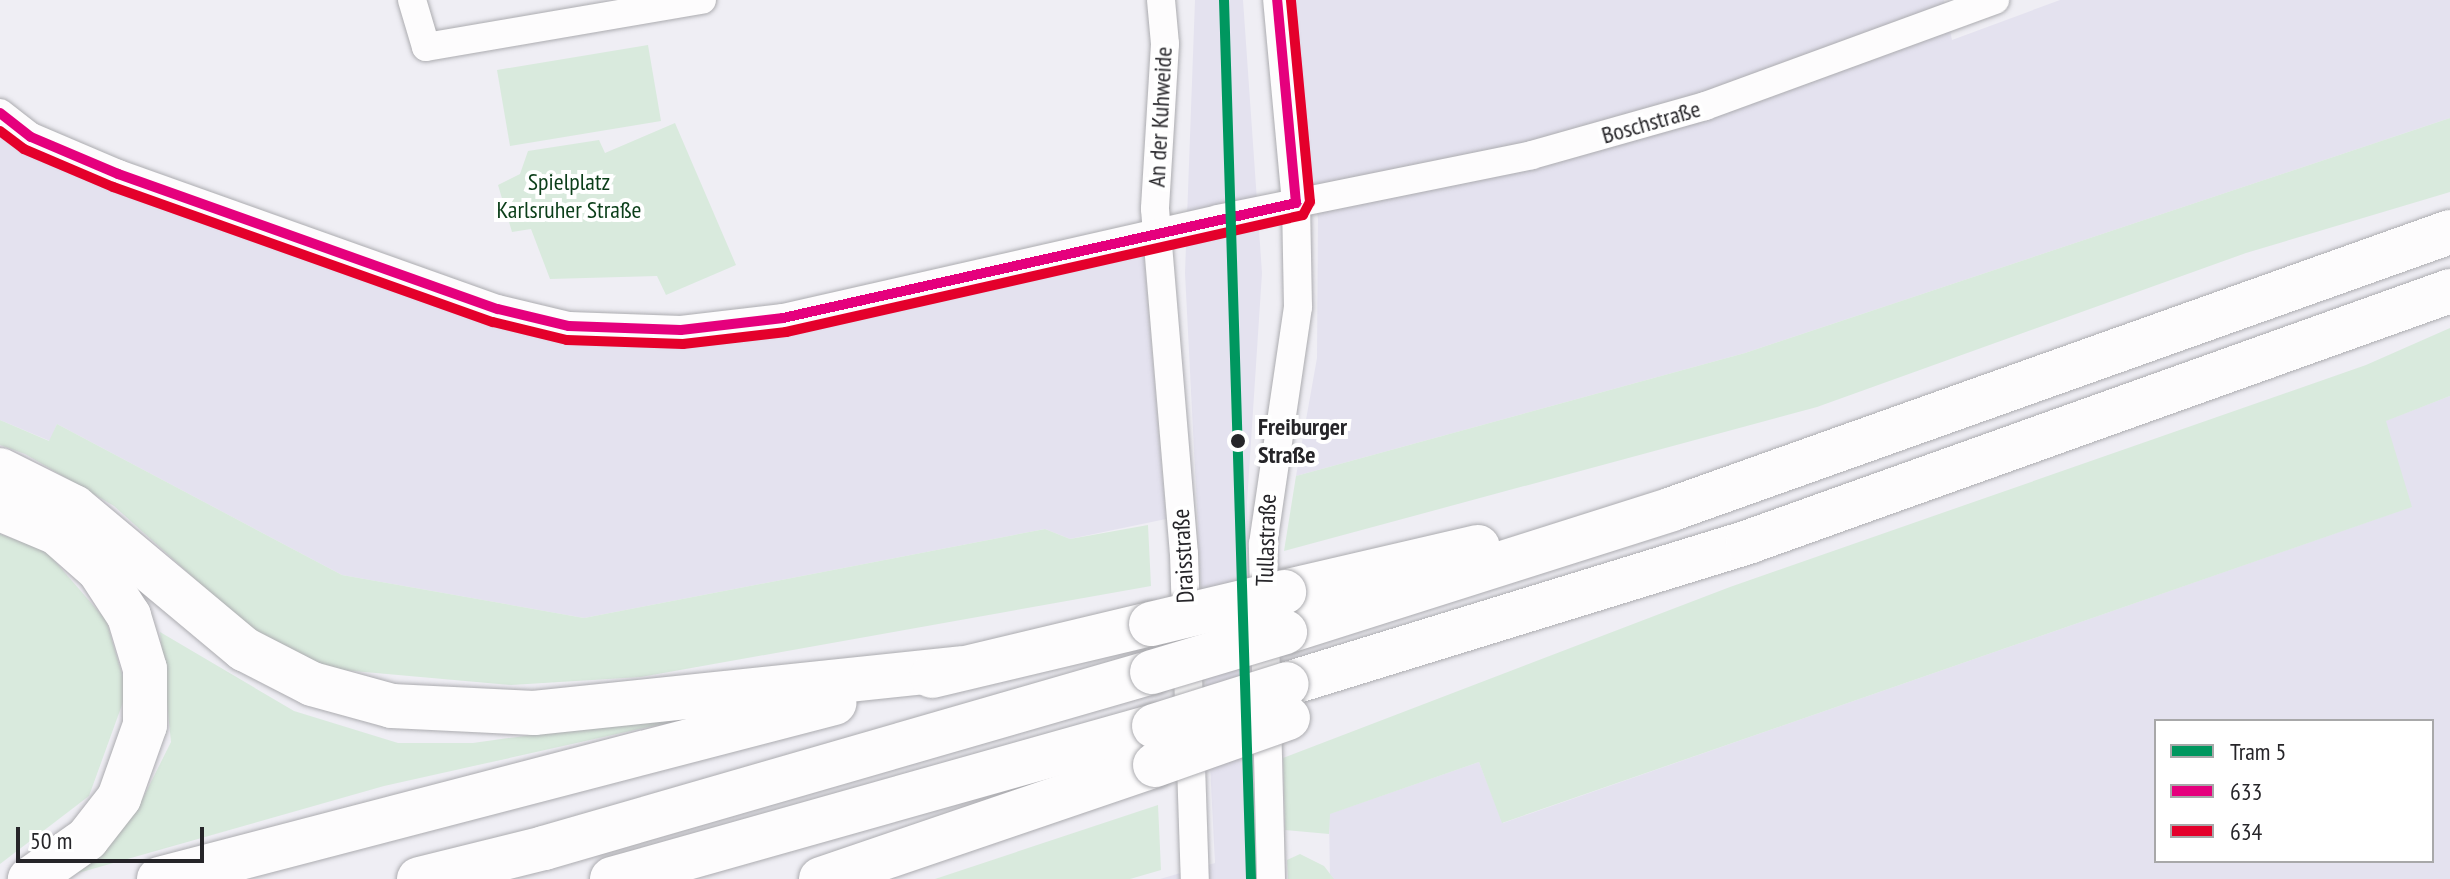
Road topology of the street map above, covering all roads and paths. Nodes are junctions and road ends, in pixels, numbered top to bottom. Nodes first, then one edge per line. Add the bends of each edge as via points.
1 (412, 0) edge
2 (702, 0) edge
3 (1161, 0) edge
4 (1277, 0) edge
5 (1995, 0) edge
6 (0, 113) edge
7 (1296, 203) junction
8 (2450, 232) edge
9 (1156, 234) junction
10 (2450, 291) edge
11 (0, 470) edge
12 (0, 509) edge
13 (1284, 612) junction
14 (960, 668) junction
15 (1154, 746) junction
16 (885, 859) junction
17 (30, 879) edge
18 (159, 879) edge
19 (419, 879) edge
20 (612, 879) edge
21 (821, 879) edge
22 (842, 879) edge
23 (1195, 879) edge
24 (1271, 879) edge

1 - 2 street via 426,47
3 - 9 street, An der Kuhweide via 1165,44
4 - 7 street, Tullastraße
5 - 7 street, Boschstraße via 1705,106 1603,136
6 - 9 street via 31,137 132,179 347,259 498,309 569,326 681,330 783,318
7 - 9 street
7 - 24 street, Tullastraße via 1298,307 1292,370 1268,478 1263,544
8 - 13 highway via 1672,509 1411,560
9 - 23 street, Draisstraße via 1184,554
10 - 15 highway, bridge via 1748,542 1542,608
11 - 14 highway via 74,507 244,649 312,684 392,706 534,713
12 - 17 highway via 57,533 99,570 129,616 145,669 145,725 119,798 87,839
13 - 14 highway, bridge via 1151,624
13 - 19 highway, bridge via 1152,672 544,848
14 - 18 highway via 501,794
15 - 16 highway
15 - 20 highway
16 - 21 highway
16 - 22 highway

